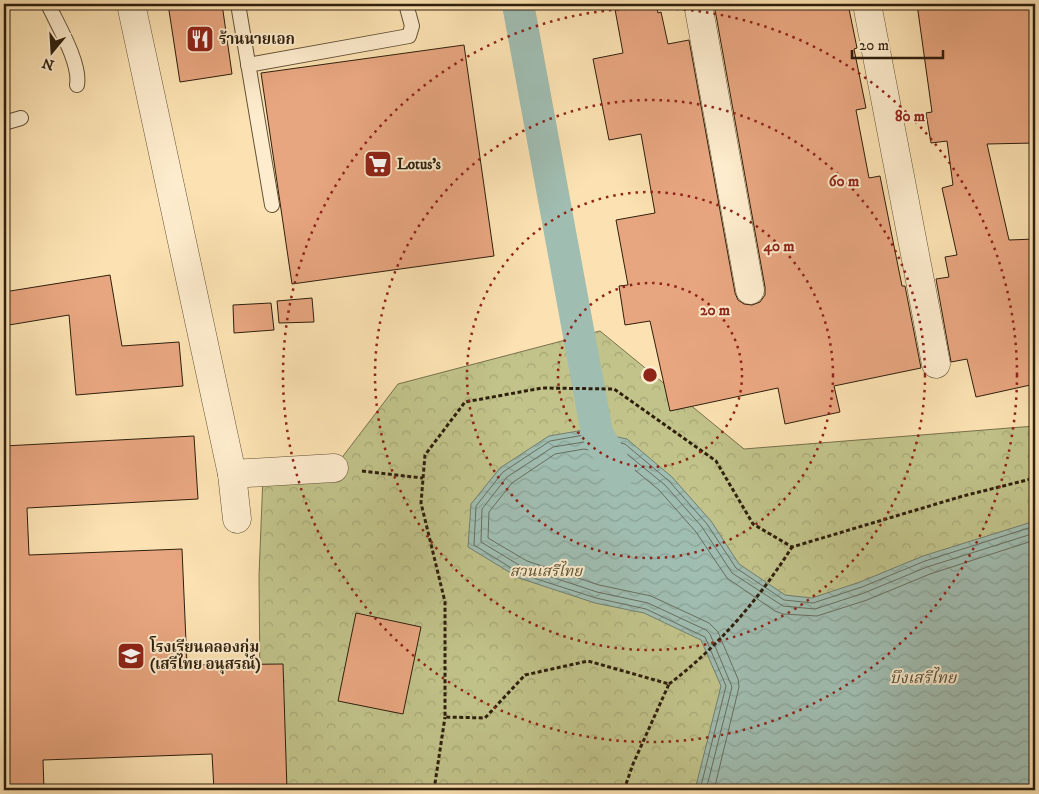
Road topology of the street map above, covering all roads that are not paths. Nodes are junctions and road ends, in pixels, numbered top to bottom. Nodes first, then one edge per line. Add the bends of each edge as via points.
1 (48, 4) edge
2 (131, 4) edge
3 (238, 4) edge
4 (406, 4) edge
5 (698, 4) edge
6 (867, 4) edge
7 (248, 65) junction
8 (77, 85) dead end
9 (20, 118) dead end
10 (4, 123) edge
11 (272, 205) dead end
12 (750, 290) dead end
13 (936, 364) dead end
14 (334, 468) road end
15 (232, 474) junction
16 (237, 519) dead end

1 - 8 lane via 74,62
2 - 15 street
3 - 7 lane
4 - 7 lane via 412,26 409,36
5 - 12 street
6 - 13 street
7 - 11 lane
9 - 10 lane
14 - 15 street
15 - 16 street

